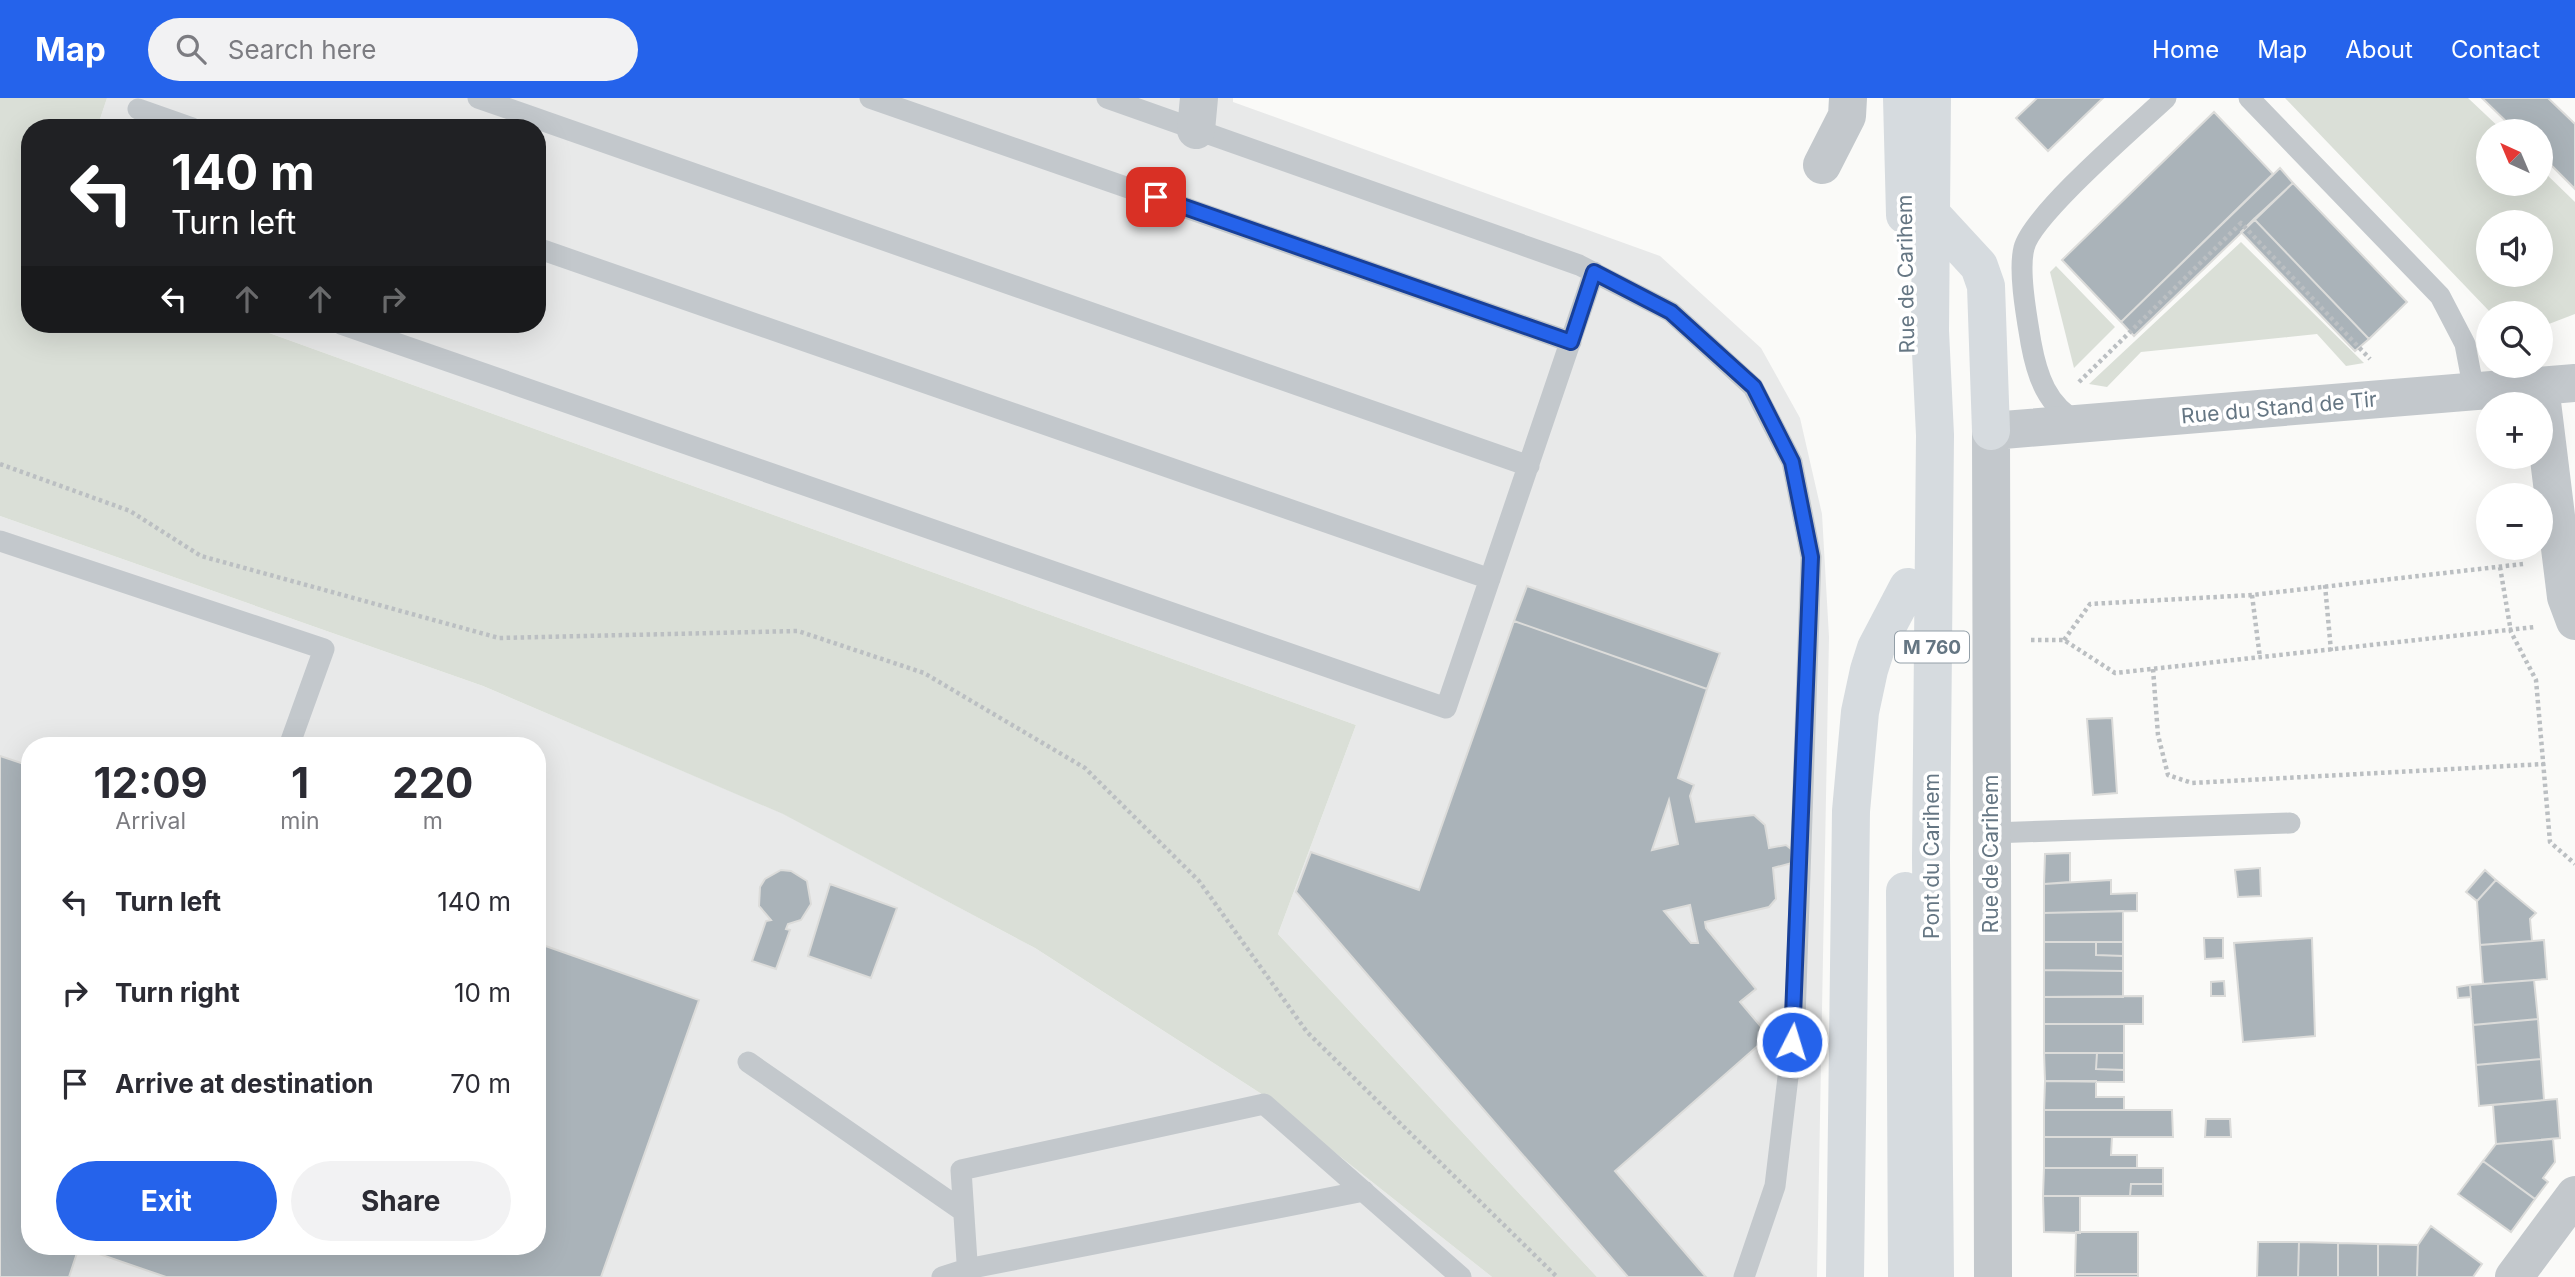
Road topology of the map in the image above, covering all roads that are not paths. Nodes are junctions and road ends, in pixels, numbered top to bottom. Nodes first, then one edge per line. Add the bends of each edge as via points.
1 (478, 98) edge
2 (870, 98) edge
3 (1107, 98) edge
4 (1848, 98) edge
5 (1902, 98) edge
6 (1932, 98) edge
7 (2166, 98) edge
8 (2249, 98) edge
9 (137, 112) edge
10 (1197, 114) edge
11 (161, 119) edge
12 (538, 119) edge
13 (546, 122) edge
14 (1822, 165) dead end
15 (1931, 214) junction
16 (546, 251) edge
17 (1594, 272) junction
18 (367, 333) edge
19 (1571, 342) junction
20 (2557, 384) edge
21 (2474, 391) junction
22 (2069, 415) junction
23 (1991, 431) junction
24 (1921, 442) junction
25 (1529, 466) junction
26 (0, 541) edge
27 (1490, 579) junction
28 (1909, 587) junction
29 (2575, 620) edge
30 (292, 737) edge
31 (2290, 823) dead end
32 (1990, 833) junction
33 (1918, 859) junction
34 (748, 1062) dead end
35 (1364, 1191) junction
36 (2575, 1195) edge
37 (963, 1211) junction
38 (967, 1273) edge
39 (942, 1277) edge
40 (1461, 1277) edge
41 (1744, 1277) edge
42 (1845, 1277) edge
43 (1907, 1277) edge
44 (1935, 1277) edge
45 (1993, 1277) edge
46 (2514, 1277) edge

1 - 12 lane
2 - 19 lane
3 - 10 lane
4 - 14 street via 1847,116
5 - 24 main road, Rue de Carihem / M 760
6 - 15 main road, Rue de Carihem / M 760
7 - 22 lane via 2046,212 2024,247 2036,370 2043,387
8 - 21 lane via 2440,296 2465,344
9 - 11 lane
10 - 17 lane
13 - 25 lane
15 - 23 main road via 1979,266 1986,286
15 - 24 main road, Rue de Carihem / M 760
16 - 27 lane
17 - 19 lane
17 - 41 lane via 1671,312 1754,387 1792,462 1811,557 1795,1018 1775,1186
18 - 27 lane via 1446,708
19 - 25 lane
20 - 21 street, Rue du Stand de Tir
20 - 29 street via 2562,560 2566,597
21 - 22 street, Rue du Stand de Tir
22 - 23 street, Rue du Stand de Tir
23 - 32 street, Rue de Carihem
24 - 28 main road, Pont du Carihem / M 760
24 - 33 main road, Pont du Carihem / M 760
25 - 27 lane
26 - 30 lane via 324,649
28 - 33 main road, Pont du Carihem / M 760
28 - 42 main road via 1876,648 1860,712 1852,799
31 - 32 lane
32 - 45 street, Rue de Carihem
33 - 43 main road, Pont du Carihem / M 760
33 - 44 main road, Pont du Carihem / M 760
34 - 37 lane
35 - 37 lane via 1264,1104 961,1170
35 - 38 lane
35 - 40 lane
36 - 46 street
37 - 38 lane
38 - 39 lane

